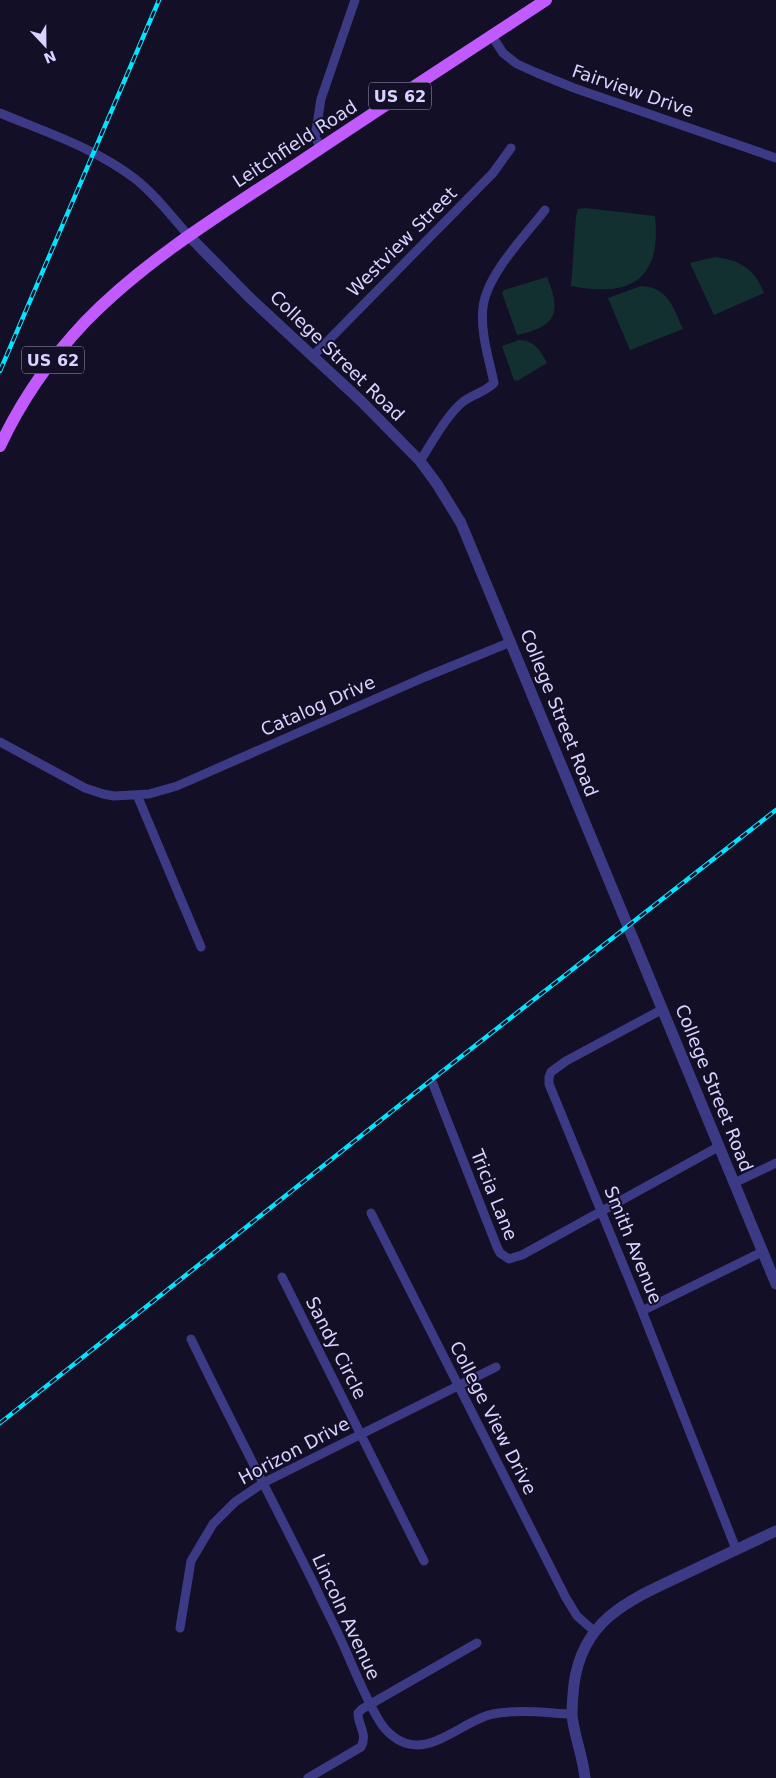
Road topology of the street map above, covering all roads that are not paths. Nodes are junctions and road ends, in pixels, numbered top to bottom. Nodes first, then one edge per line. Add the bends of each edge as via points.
1 (356, 0) edge
2 (546, 0) edge
3 (492, 36) junction
4 (0, 114) edge
5 (321, 148) junction
6 (511, 148) dead end
7 (776, 158) edge
8 (545, 210) dead end
9 (189, 236) junction
10 (313, 356) junction
11 (0, 446) edge
12 (420, 461) junction
13 (511, 642) junction
14 (0, 742) edge
15 (137, 796) junction
16 (201, 947) dead end
17 (663, 1010) junction
18 (433, 1084) dead end
19 (718, 1147) junction
20 (776, 1163) edge
21 (734, 1183) junction
22 (602, 1212) junction
23 (371, 1213) dead end
24 (762, 1252) junction
25 (282, 1277) dead end
26 (776, 1284) edge
27 (642, 1311) junction
28 (191, 1339) dead end
29 (496, 1367) dead end
30 (458, 1386) junction
31 (361, 1434) junction
32 (263, 1483) junction
33 (776, 1531) edge
34 (736, 1549) junction
35 (424, 1561) dead end
36 (180, 1628) dead end
37 (594, 1632) junction
38 (477, 1643) dead end
39 (370, 1705) junction
40 (572, 1714) junction
41 (308, 1778) edge
42 (584, 1778) edge

1 - 5 street via 321,99 315,136
2 - 3 main road, Leitchfield Road / US 62
3 - 5 main road, Leitchfield Road / US 62
3 - 7 street, Fairview Drive via 503,53 537,73
4 - 9 street via 94,154 132,177 151,193
5 - 9 main road, Leitchfield Road / US 62
6 - 10 street, Westview Street via 493,173
8 - 12 street via 499,269 485,296 483,326 494,383 463,402
9 - 10 street, College Street Road
9 - 11 main road, US 62 via 124,287 76,332 29,394
10 - 12 street, College Street Road
12 - 13 street, College Street Road via 461,523
13 - 15 street, Catalog Drive via 177,786
13 - 17 street, College Street Road
14 - 15 street, Catalog Drive via 97,792
15 - 16 street
17 - 19 street, College Street Road
17 - 22 street, Smith Avenue via 566,1061 549,1077 554,1098
18 - 22 street, Tricia Lane via 497,1247 504,1257 509,1259 522,1255
19 - 21 street, College Street Road
19 - 22 street, Tricia Lane
20 - 21 street
21 - 24 street, College Street Road
22 - 27 street, Smith Avenue
23 - 30 street, College View Drive
24 - 26 street, College Street Road
24 - 27 street
25 - 31 street, Sandy Circle
27 - 34 street, Smith Avenue
28 - 32 street, Lincoln Avenue
29 - 30 street, Horizon Drive
30 - 31 street, Horizon Drive
30 - 37 street, College View Drive via 569,1604
31 - 32 street, Horizon Drive
31 - 35 street, Sandy Circle
32 - 36 street, Horizon Drive via 235,1502 213,1524 191,1561
32 - 39 street, Lincoln Avenue
33 - 34 street
34 - 37 street via 640,1596 609,1615
37 - 40 street via 576,1671
38 - 39 street
39 - 40 street, Lincoln Avenue via 390,1734 402,1742 416,1745 432,1742 494,1714
39 - 41 street via 358,1713 364,1735 361,1747
40 - 42 street

